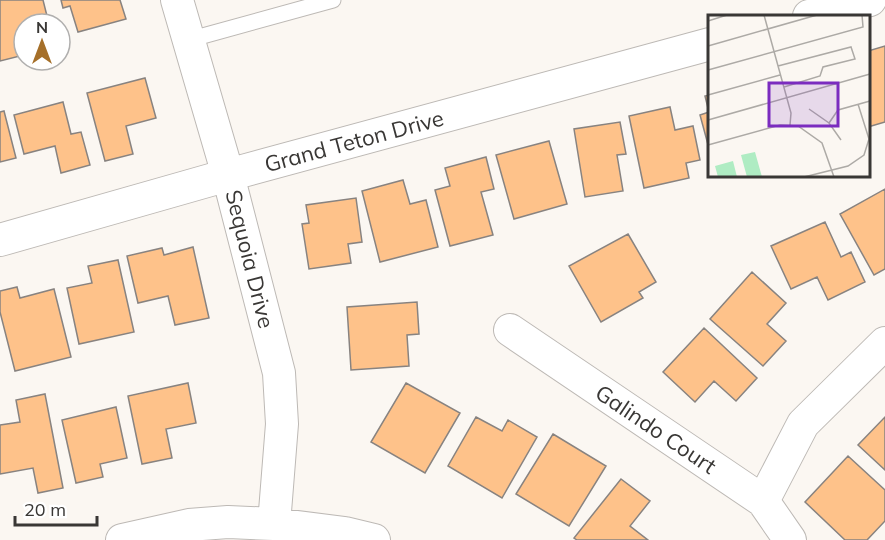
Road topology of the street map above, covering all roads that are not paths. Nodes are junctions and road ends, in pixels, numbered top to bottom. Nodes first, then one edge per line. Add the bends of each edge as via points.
1 (177, 0) edge
2 (333, 0) edge
3 (870, 0) edge
4 (813, 15) edge
5 (188, 40) junction
6 (708, 45) edge
7 (228, 175) junction
8 (0, 240) edge
9 (510, 330) dead end
10 (885, 343) edge
11 (763, 501) junction
12 (274, 524) junction
13 (122, 540) edge
14 (374, 540) edge
15 (790, 540) edge

1 - 5 street, Sequoia Drive
2 - 5 lane
3 - 4 street
5 - 7 street, Sequoia Drive
6 - 7 street, Grand Teton Drive
7 - 8 street, Grand Teton Drive
7 - 12 street, Sequoia Drive via 279,373 282,424
9 - 11 street, Galindo Court
10 - 11 street via 803,424
11 - 15 street, Galindo Court
12 - 13 street via 189,525
12 - 14 street

